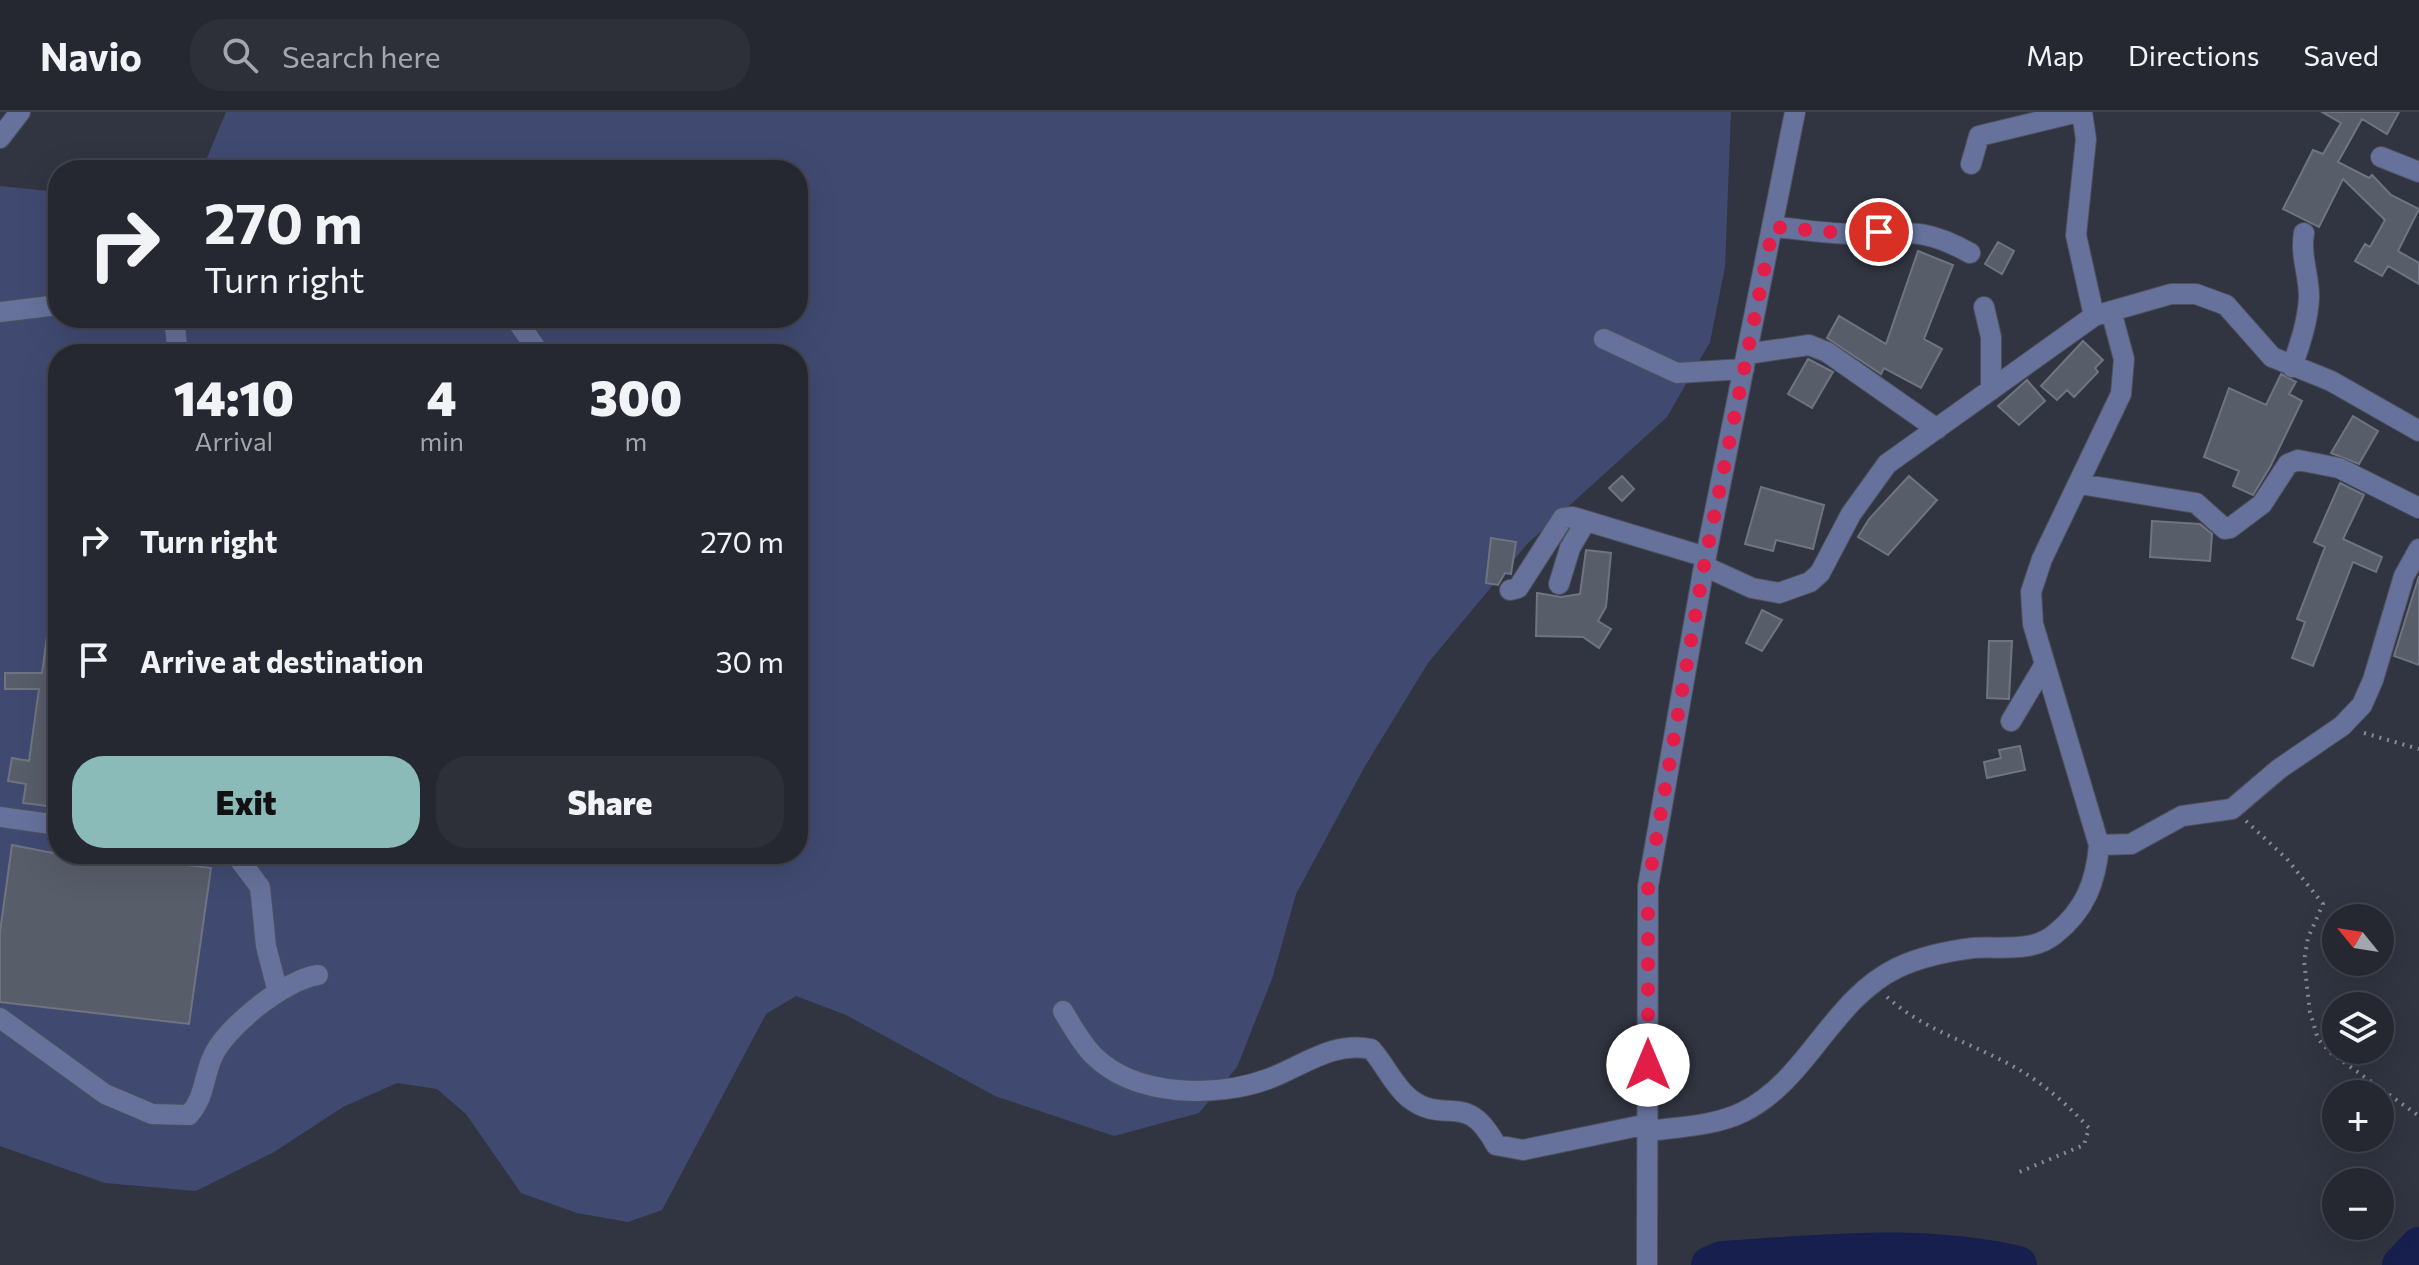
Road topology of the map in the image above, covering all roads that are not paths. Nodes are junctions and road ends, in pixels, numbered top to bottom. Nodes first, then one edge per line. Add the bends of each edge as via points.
1 (20, 112) edge
2 (1795, 112) edge
3 (2080, 112) edge
4 (0, 138) edge
5 (2381, 157) dead end
6 (1971, 164) dead end
7 (2419, 172) edge
8 (1773, 227) junction
9 (2304, 233) dead end
10 (1970, 253) dead end
11 (48, 306) edge
12 (1984, 307) dead end
13 (0, 312) edge
14 (2102, 313) junction
15 (1604, 339) dead end
16 (1746, 362) junction
17 (2292, 367) junction
18 (1991, 390) junction
19 (1937, 429) junction
20 (2419, 431) edge
21 (2080, 484) junction
22 (2419, 508) edge
23 (1586, 521) junction
24 (2419, 549) edge
25 (1705, 562) junction
26 (1559, 584) dead end
27 (1510, 590) dead end
28 (2045, 664) junction
29 (2011, 721) dead end
30 (0, 817) edge
31 (48, 824) edge
32 (2099, 845) junction
33 (243, 864) edge
34 (318, 975) dead end
35 (277, 989) junction
36 (1063, 1011) dead end
37 (0, 1018) edge
38 (1648, 1128) junction
39 (1647, 1265) edge

1 - 4 street
2 - 8 street
3 - 6 street via 1979,136
3 - 14 street via 2086,139 2076,235
5 - 7 street
8 - 10 street via 1855,234 1903,230 1946,240
8 - 16 street
9 - 17 street via 2301,251 2309,295
11 - 13 street
12 - 18 street via 1991,337
14 - 17 street via 2171,294 2211,297 2226,305 2272,357
14 - 18 street
14 - 21 street via 2124,359 2125,379 2109,427
15 - 16 street via 1677,373
16 - 19 street via 1809,345 1827,352
16 - 25 street
17 - 20 street via 2331,381
18 - 19 street
19 - 25 street via 1887,464 1810,582 1779,593 1752,588
21 - 22 street via 2196,503 2225,529 2262,504 2288,464 2298,460 2339,468
21 - 28 street via 2031,592 2033,624
23 - 25 street
23 - 26 street via 1570,548
23 - 27 street via 1563,518 1518,588
24 - 32 street via 2404,576 2368,692 2342,726 2232,809 2182,816 2131,844
25 - 38 street via 1648,886
28 - 29 street
28 - 32 street
30 - 31 street
32 - 38 street via 2088,896 2052,937 2034,945 1972,948 1915,960 1857,994 1791,1073 1756,1105 1707,1123
33 - 35 street via 260,887
34 - 35 street
35 - 37 street via 220,1044 204,1092 189,1115 152,1114 105,1094
36 - 38 street via 1095,1057 1121,1076 1152,1085 1187,1091 1249,1085 1331,1050 1355,1046 1371,1049 1410,1099 1469,1112 1486,1126 1496,1145 1523,1150
38 - 39 street

